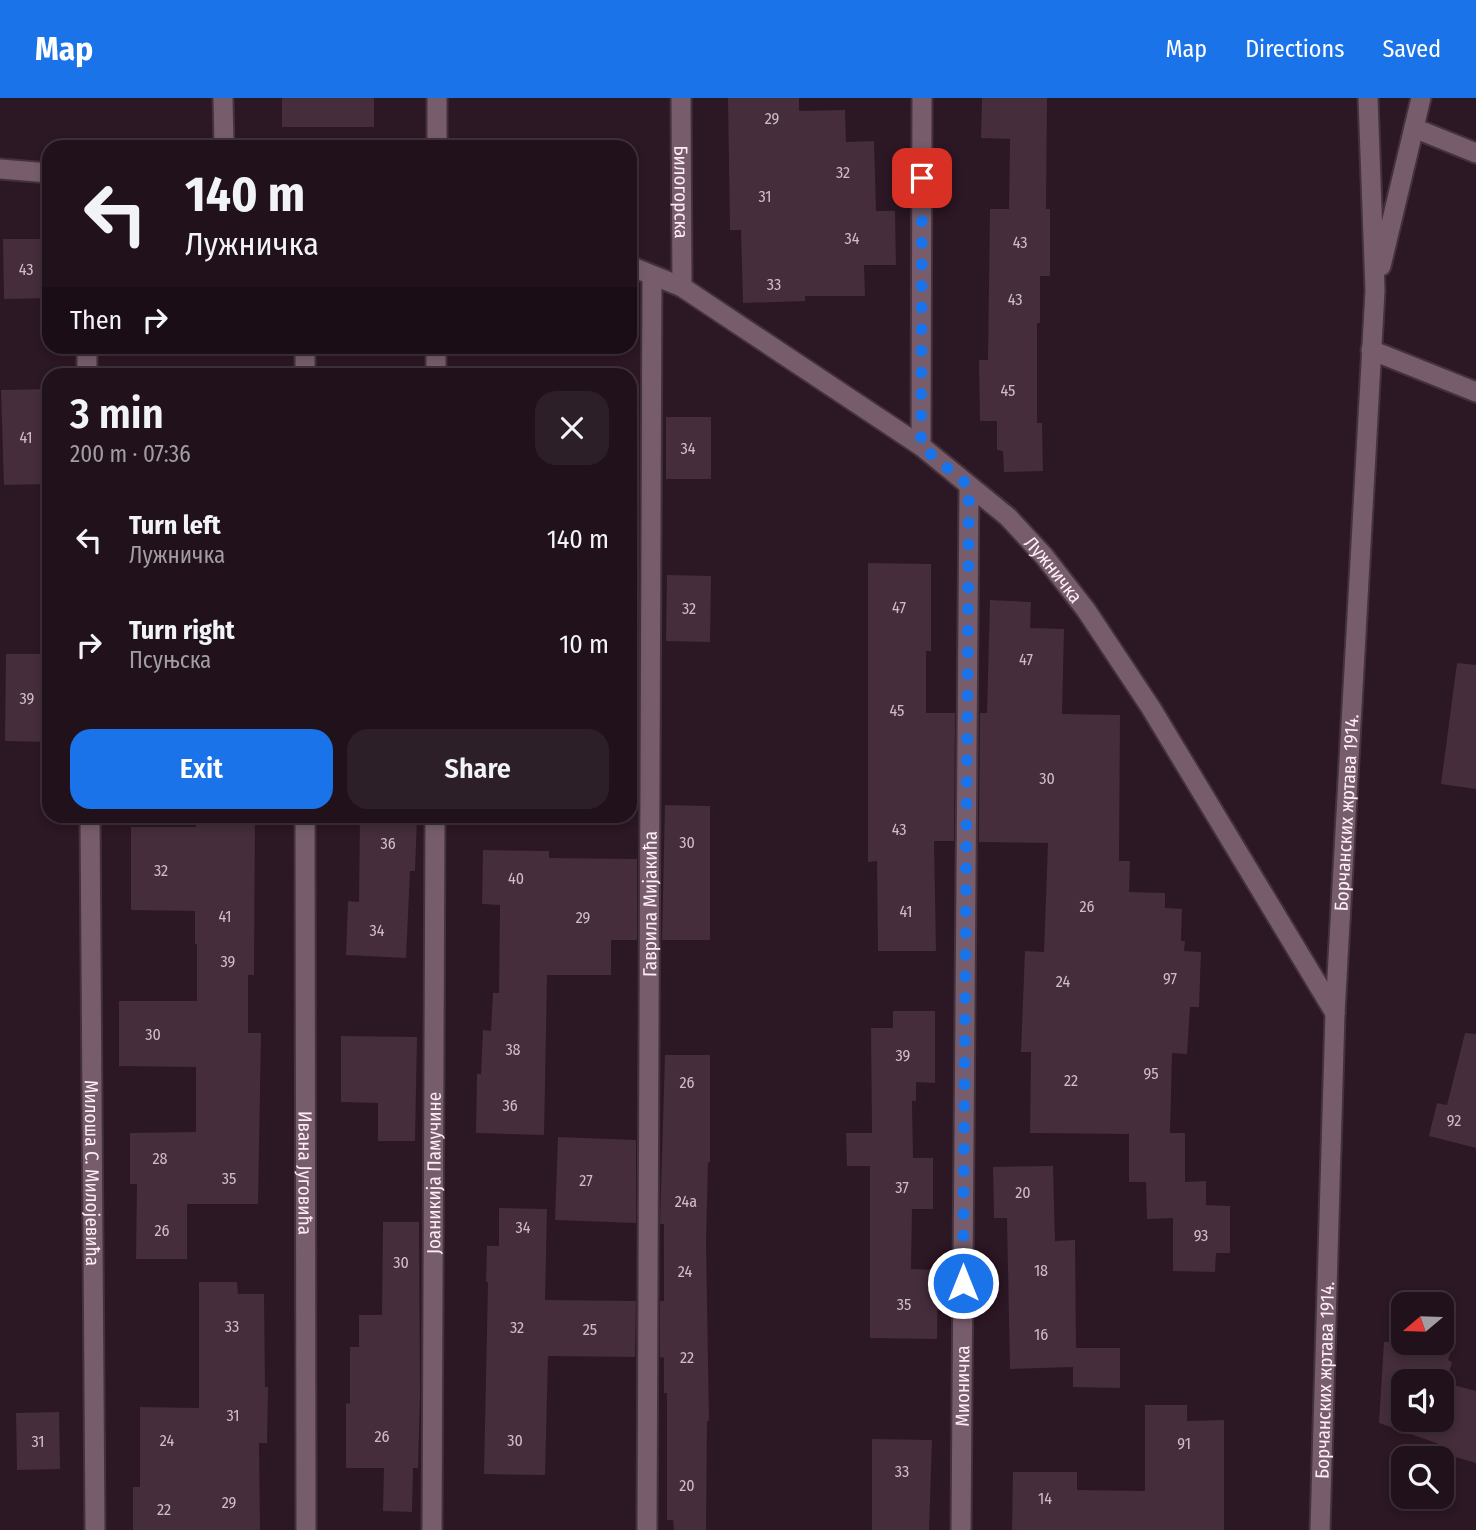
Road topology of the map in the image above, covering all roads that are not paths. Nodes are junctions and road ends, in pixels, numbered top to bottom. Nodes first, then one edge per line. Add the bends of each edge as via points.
1 (223, 98) edge
2 (437, 98) edge
3 (681, 98) edge
4 (922, 98) edge
5 (1368, 98) edge
6 (1421, 98) edge
7 (1414, 128) junction
8 (224, 140) edge
9 (437, 140) edge
10 (1476, 153) edge
11 (0, 169) edge
12 (42, 172) edge
13 (637, 269) edge
14 (652, 276) junction
15 (682, 287) junction
16 (1375, 291) junction
17 (1371, 350) junction
18 (1476, 393) edge
19 (921, 446) junction
20 (969, 486) junction
21 (90, 823) edge
22 (305, 823) edge
23 (435, 823) edge
24 (1335, 1013) junction
25 (95, 1530) edge
26 (306, 1530) edge
27 (432, 1530) edge
28 (647, 1530) edge
29 (961, 1530) edge
30 (1320, 1530) edge

1 - 8 street
2 - 9 street
3 - 15 street, Билогорска
4 - 19 street
5 - 16 street, Борчанских жртава 1914.
6 - 7 street
7 - 10 street
7 - 16 street
11 - 12 street
13 - 14 street, Лужничка
14 - 15 street, Лужничка
14 - 28 street, Гаврила Мијакића
15 - 19 street, Лужничка
16 - 17 street, Борчанских жртава 1914.
17 - 18 street
17 - 24 street, Борчанских жртава 1914.
19 - 20 street, Лужничка
20 - 24 street, Лужничка via 1008,517 1086,610 1152,708
20 - 29 street, Мионичка
21 - 25 street, Милоша С. Милојевића
22 - 26 street, Ивана Југовића
23 - 27 street, Јоаникија Памучине
24 - 30 street, Борчанских жртава 1914.

